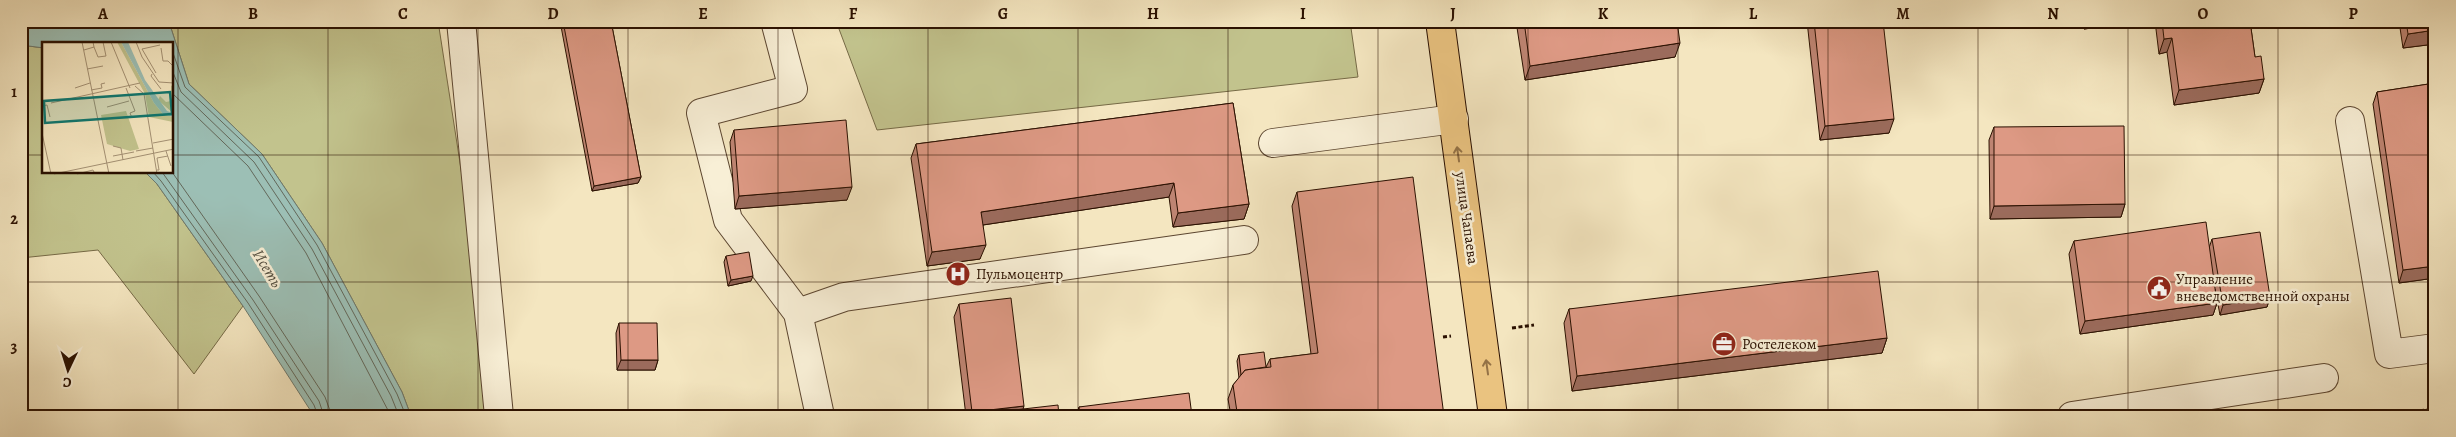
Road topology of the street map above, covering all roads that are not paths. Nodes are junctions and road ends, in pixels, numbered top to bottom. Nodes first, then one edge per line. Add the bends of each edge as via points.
1 (461, 21) edge
2 (775, 21) edge
3 (1440, 21) edge
4 (1454, 119) junction
5 (2350, 121) dead end
6 (1273, 144) dead end
7 (1244, 240) dead end
8 (798, 313) junction
9 (2435, 348) edge
10 (2324, 378) dead end
11 (499, 416) edge
12 (820, 416) edge
13 (1494, 416) edge
14 (2072, 416) edge

1 - 11 lane
2 - 8 lane via 793,89 701,112 728,220
3 - 4 main road, улица Чапаева
4 - 6 lane
13 -> 4 main road, улица Чапаева
5 - 9 lane via 2389,354
7 - 8 lane via 844,297
8 - 12 lane
10 - 14 lane

